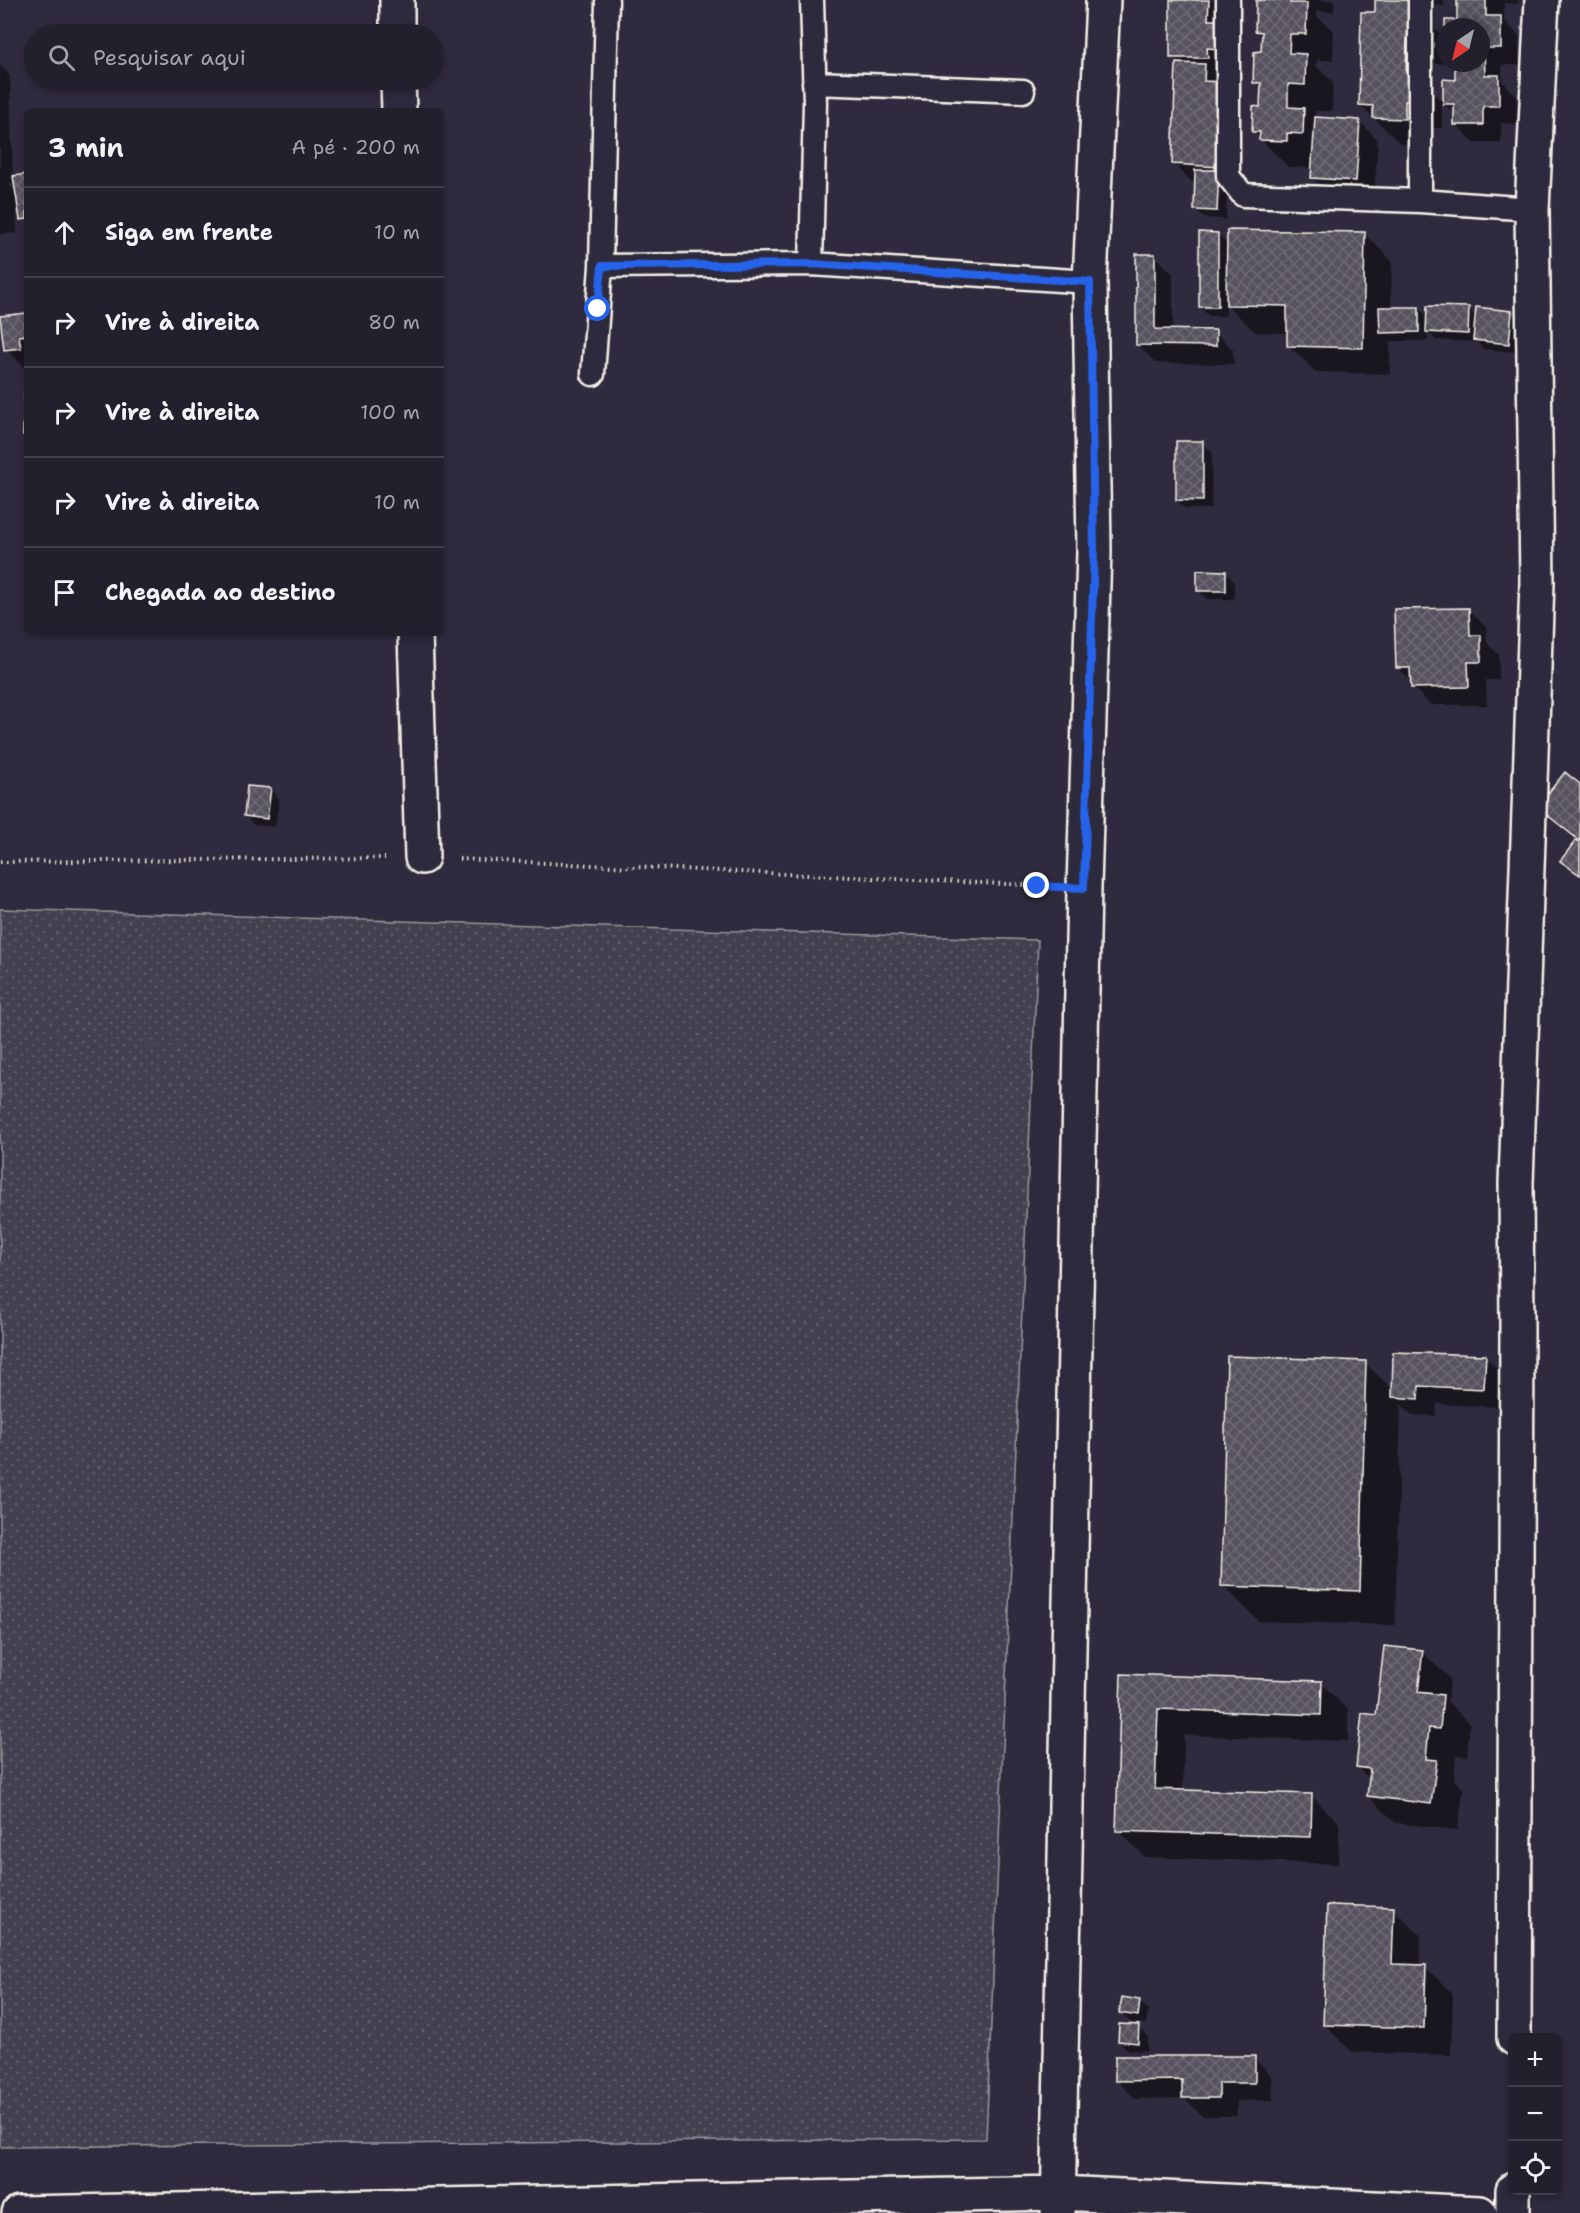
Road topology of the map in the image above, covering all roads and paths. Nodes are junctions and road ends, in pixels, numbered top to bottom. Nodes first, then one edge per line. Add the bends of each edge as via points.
1 (397, 0) edge
2 (607, 0) edge
3 (812, 0) edge
4 (1103, 0) edge
5 (1228, 0) edge
6 (1420, 0) edge
7 (1542, 0) edge
8 (397, 24) edge
9 (814, 83) junction
10 (398, 90) edge
11 (1023, 91) dead end
12 (399, 108) edge
13 (1420, 201) junction
14 (1532, 209) junction
15 (811, 264) junction
16 (602, 266) junction
17 (1090, 282) junction
18 (593, 374) dead end
19 (415, 636) edge
20 (422, 857) junction
21 (0, 862) edge
22 (1084, 888) junction
23 (1514, 2033) edge
24 (1513, 2195) edge
25 (1058, 2203) edge
26 (19, 2213) edge
27 (1480, 2213) edge
28 (1513, 2213) edge

1 - 8 street
2 - 16 lane
3 - 9 lane
4 - 17 street
5 - 13 lane via 1228,176 1243,195
6 - 13 lane
7 - 14 street
9 - 11 lane
9 - 15 lane
10 - 12 street
13 - 14 lane
14 - 23 street via 1537,582 1516,1183
15 - 16 lane
15 - 17 lane
16 - 18 lane
17 - 22 street via 1094,551
19 - 20 street
20 - 21 path
20 - 22 path
22 - 25 street
24 - 28 street
25 - 26 street
25 - 27 street

